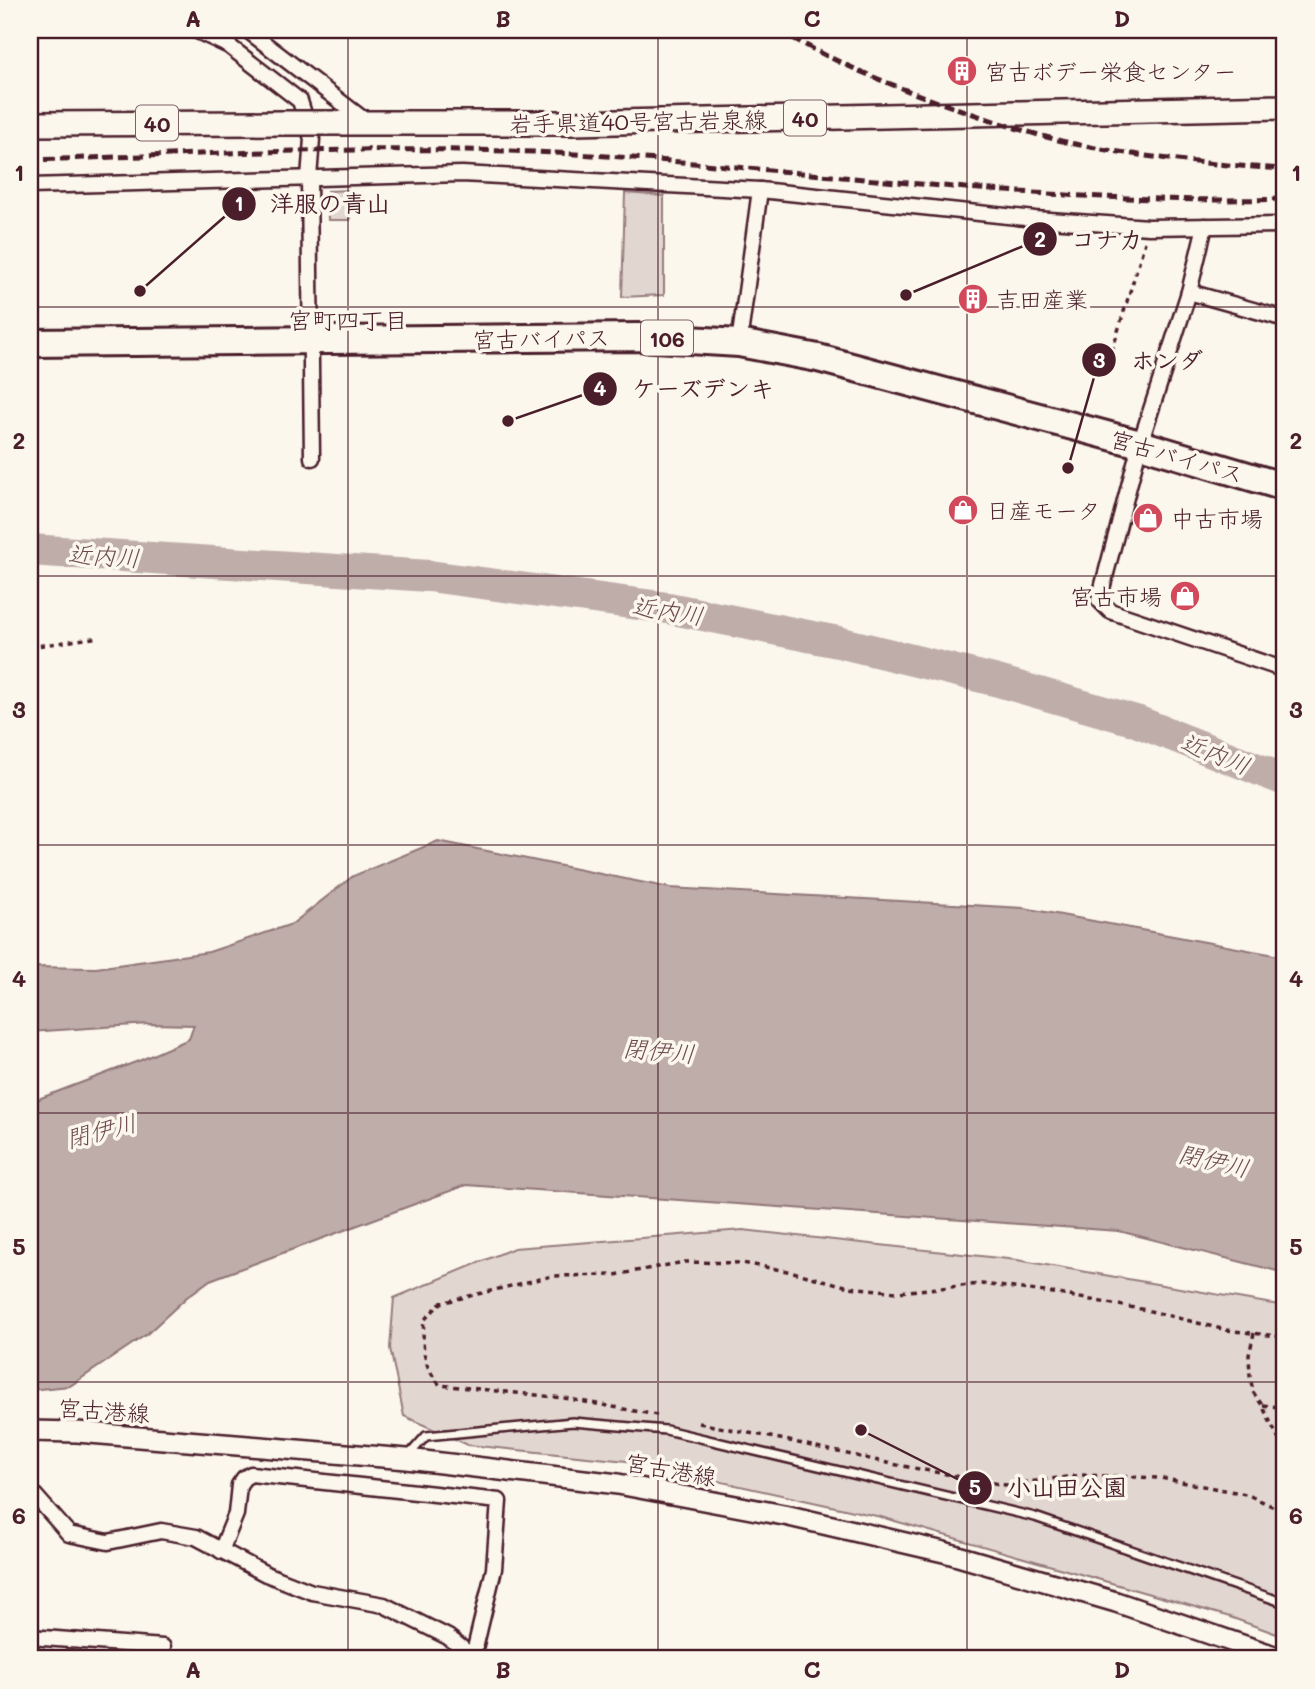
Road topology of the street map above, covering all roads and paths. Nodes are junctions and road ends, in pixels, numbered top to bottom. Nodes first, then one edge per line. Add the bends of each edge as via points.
1 (195, 30) edge
2 (247, 30) edge
3 (1285, 107) edge
4 (368, 123) junction
5 (30, 124) edge
6 (309, 178) junction
7 (30, 186) edge
8 (761, 190) junction
9 (1285, 225) edge
10 (1205, 226) junction
11 (1149, 227) junction
12 (1189, 292) junction
13 (1285, 319) edge
14 (312, 341) junction
15 (30, 343) edge
16 (739, 343) junction
17 (1112, 351) dead end
18 (1140, 444) junction
19 (312, 458) dead end
20 (1285, 487) edge
21 (99, 637) dead end
22 (30, 647) edge
23 (1285, 670) edge
24 (1254, 1333) junction
25 (1285, 1337) edge
26 (1262, 1405) junction
27 (1285, 1408) edge
28 (656, 1415) dead end
29 (695, 1423) dead end
30 (30, 1431) edge
31 (1285, 1452) edge
32 (407, 1459) junction
33 (30, 1490) edge
34 (1285, 1506) edge
35 (1278, 1509) junction
36 (1285, 1512) edge
37 (221, 1551) junction
38 (1285, 1603) edge
39 (30, 1637) edge
40 (163, 1647) dead end
41 (473, 1658) edge
42 (1283, 1659) edge

1 - 6 street via 229,46 300,101 312,139
2 - 4 street
3 - 4 main road, 岩手県道40号宮古岩泉線 / 40 via 588,123
4 - 5 main road, 岩手県道40号宮古岩泉線 / 40, bridge
6 - 7 street
6 - 8 street via 462,174
6 - 14 street
8 - 11 street
8 - 16 street
9 - 10 street
10 - 11 street
10 - 12 street
11 - 17 path
12 - 13 street
12 - 18 street
14 - 15 highway, 宮古バイパス / 106
14 - 16 highway, 宮古バイパス / 106 via 639,337
14 - 19 street
16 - 18 highway, 宮古バイパス / 106 via 818,358
18 - 20 highway, 宮古バイパス / 106
18 - 23 street via 1099,600 1110,611
21 - 22 path
24 - 25 path
24 - 26 path via 1250,1376
24 - 28 path via 1053,1293 982,1284 897,1292 849,1287 742,1263 684,1262 615,1275 552,1276 441,1303 424,1320 422,1344 430,1374 440,1385 564,1398
26 - 27 path
26 - 31 path
29 - 35 path via 1004,1485 1082,1475 1160,1478 1246,1494
30 - 32 main road, 宮古港線
32 - 38 lane via 426,1436 573,1422 666,1430 1035,1517
32 - 42 main road, 宮古港線 via 618,1484 789,1516 944,1552 1103,1598
33 - 37 street via 69,1534 108,1542 161,1531 196,1538
34 - 35 path
35 - 36 path
37 - 41 street via 312,1592 384,1605 448,1637
37 - 41 street via 236,1514 239,1485 251,1474 499,1501 494,1569
39 - 40 street

